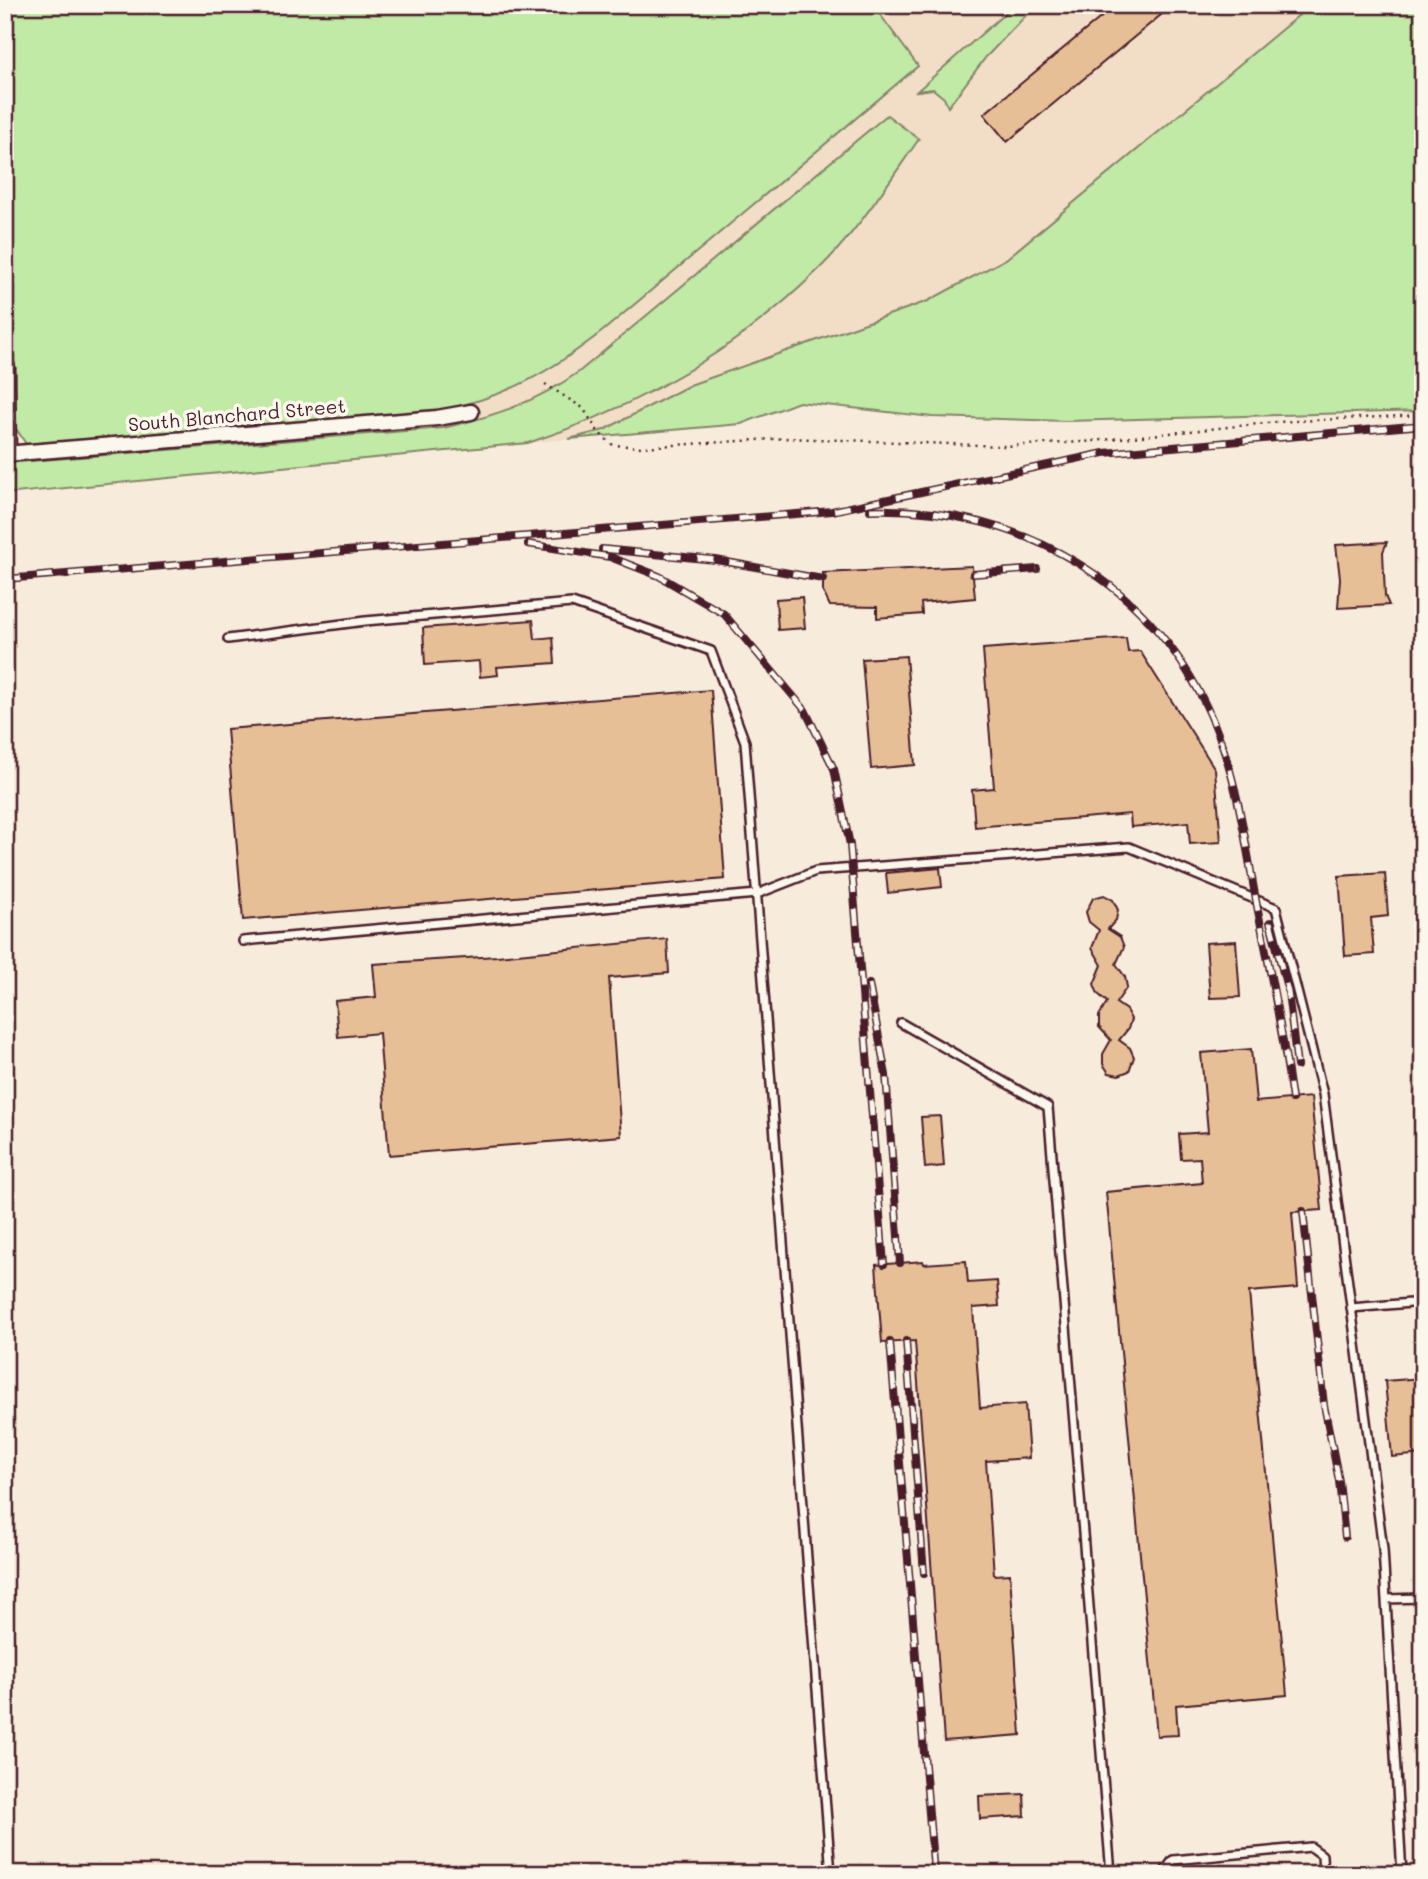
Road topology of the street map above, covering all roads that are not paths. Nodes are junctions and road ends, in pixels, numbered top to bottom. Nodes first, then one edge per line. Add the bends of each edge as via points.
1 (7, 367) road end
2 (471, 412) dead end
3 (7, 454) edge
4 (228, 639) dead end
5 (757, 894) junction
6 (243, 941) dead end
7 (901, 1023) dead end
8 (1423, 1302) edge
9 (1351, 1308) junction
10 (1423, 1598) edge
11 (1386, 1599) junction
12 (831, 1874) edge
13 (1111, 1874) edge
14 (1163, 1874) edge
15 (1323, 1874) edge
16 (1402, 1874) edge

1 - 3 street
2 - 3 street, South Blanchard Street
4 - 5 lane via 365,621 572,603 711,652 745,742
5 - 6 lane
5 - 9 lane via 816,871 1129,847 1276,908 1323,1094
5 - 12 lane
7 - 13 lane via 1048,1107
8 - 9 lane
9 - 11 lane
10 - 11 lane
11 - 16 lane
14 - 15 lane via 1173,1860 1311,1847 1322,1855

